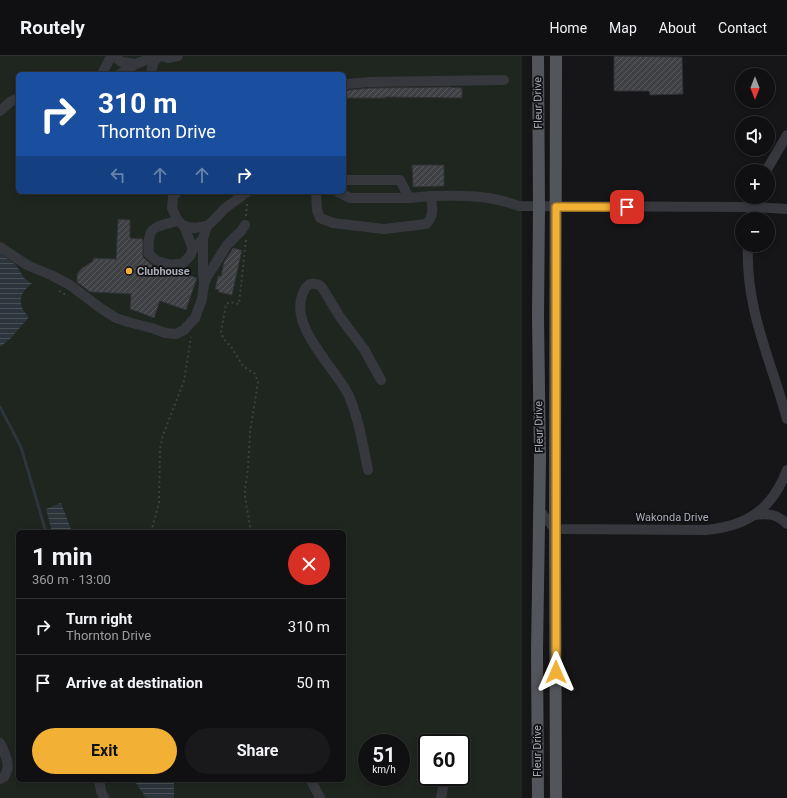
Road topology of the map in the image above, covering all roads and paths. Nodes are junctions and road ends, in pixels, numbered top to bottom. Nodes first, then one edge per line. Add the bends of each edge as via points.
1 (112, 56) edge
2 (159, 56) edge
3 (178, 56) edge
4 (538, 56) edge
5 (556, 56) edge
6 (136, 64) junction
7 (103, 72) edge
8 (123, 72) edge
9 (151, 72) edge
10 (504, 80) dead end
11 (346, 85) edge
12 (16, 99) edge
13 (0, 111) edge
14 (787, 135) edge
15 (770, 164) edge
16 (346, 180) edge
17 (172, 194) edge
18 (316, 194) edge
19 (342, 194) edge
20 (247, 195) edge
21 (431, 196) junction
22 (409, 198) junction
23 (735, 202) edge
24 (763, 204) edge
25 (539, 206) junction
26 (556, 207) junction
27 (787, 209) edge
28 (181, 223) junction
29 (245, 225) junction
30 (206, 226) junction
31 (203, 239) junction
32 (0, 247) edge
33 (193, 249) junction
34 (748, 252) edge
35 (204, 284) junction
36 (194, 320) junction
37 (381, 380) dead end
38 (787, 419) edge
39 (368, 470) dead end
40 (787, 470) edge
41 (539, 510) junction
42 (753, 516) junction
43 (787, 524) edge
44 (555, 529) junction
45 (152, 530) edge
46 (251, 530) edge
47 (0, 743) edge
48 (0, 779) edge
49 (99, 782) edge
50 (312, 782) edge
51 (443, 786) edge
52 (104, 798) edge
53 (320, 798) edge
54 (441, 798) edge
55 (538, 798) edge
56 (556, 798) edge

1 - 6 street via 122,62
1 - 7 street
2 - 3 street
2 - 6 street
2 - 9 street via 153,63
4 - 25 main road, Fleur Drive
5 - 26 main road, Fleur Drive
6 - 8 street
10 - 11 street
12 - 13 street
14 - 15 street
16 - 22 street via 400,180
17 - 28 street via 172,208
18 - 21 street via 320,218 384,229 426,224 431,219
19 - 22 street via 350,198
20 - 29 path
20 - 30 street via 224,209
21 - 22 street
21 - 25 street via 480,196 519,206
23 - 26 street
24 - 27 street
25 - 26 street
25 - 41 main road, Fleur Drive
26 - 44 main road, Fleur Drive
28 - 30 street via 194,228
28 - 33 street
28 - 33 street via 157,226 150,233 149,254 157,261 172,265 183,263
29 - 35 street via 227,245
29 - 46 path via 245,256 239,304 226,304 221,332 240,362 255,374 258,382 245,489
30 - 31 street
31 - 33 street
31 - 35 street
32 - 36 street via 27,265 70,285 116,318 176,334
34 - 38 street via 755,315
35 - 36 street via 202,299
36 - 45 path via 184,380 160,449 159,503
37 - 39 street via 364,349 321,286 314,283 309,285 303,294 301,305 305,325 316,350 349,396 359,425
40 - 42 street, Wakonda Drive via 779,488
41 - 44 street
41 - 55 main road, Fleur Drive
42 - 43 street via 766,513
42 - 44 street, Wakonda Drive via 732,526 706,530
44 - 56 main road, Fleur Drive
47 - 48 street via 8,768 4,777
49 - 52 street
50 - 53 street
51 - 54 street

